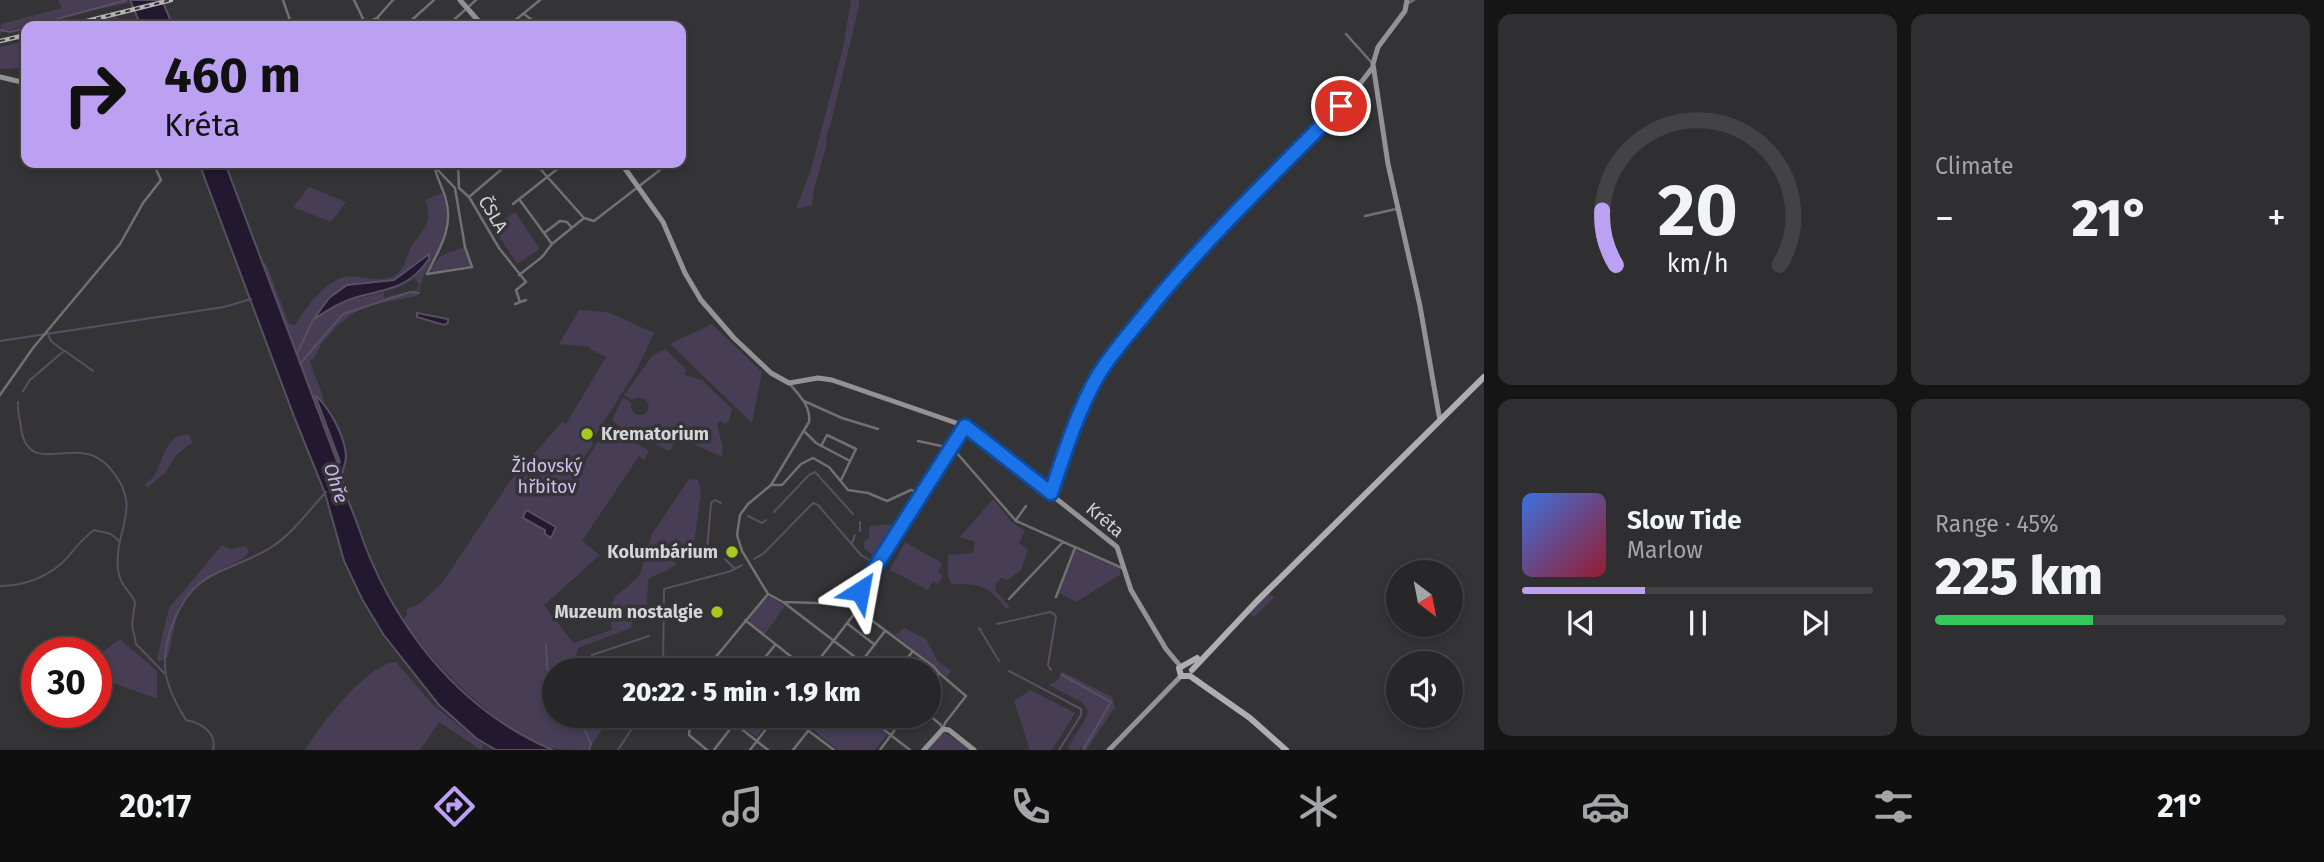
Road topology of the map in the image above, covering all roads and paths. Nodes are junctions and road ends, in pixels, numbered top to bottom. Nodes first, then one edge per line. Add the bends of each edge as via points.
1 (283, 0) edge
2 (354, 0) edge
3 (393, 0) edge
4 (434, 0) edge
5 (460, 0) edge
6 (476, 0) edge
7 (540, 0) edge
8 (1414, 0) edge
9 (1407, 2) edge
10 (467, 8) junction
11 (524, 14) junction
12 (377, 18) junction
13 (290, 21) edge
14 (364, 21) edge
15 (370, 21) edge
16 (380, 21) edge
17 (411, 21) edge
18 (453, 21) edge
19 (479, 21) edge
20 (515, 21) edge
21 (533, 21) edge
22 (1346, 34) dead end
23 (1373, 65) junction
24 (0, 77) edge
25 (21, 82) edge
26 (155, 168) edge
27 (434, 168) edge
28 (437, 168) edge
29 (458, 168) edge
30 (503, 168) edge
31 (540, 168) edge
32 (559, 168) edge
33 (625, 168) edge
34 (659, 168) edge
35 (548, 177) junction
36 (457, 188) junction
37 (641, 189) junction
38 (470, 197) junction
39 (519, 199) junction
40 (513, 204) dead end
41 (1398, 208) junction
42 (1365, 216) dead end
43 (584, 218) junction
44 (572, 228) junction
45 (544, 233) junction
46 (552, 244) junction
47 (519, 275) junction
48 (526, 300) dead end
49 (520, 302) junction
50 (515, 304) dead end
51 (1484, 377) edge
52 (789, 383) junction
53 (0, 395) edge
54 (804, 401) junction
55 (1440, 421) junction
56 (965, 426) junction
57 (878, 429) dead end
58 (805, 432) junction
59 (918, 441) dead end
60 (821, 446) junction
61 (951, 448) junction
62 (850, 461) junction
63 (841, 480) junction
64 (771, 485) junction
65 (1051, 493) junction
66 (922, 494) junction
67 (1026, 506) dead end
68 (1016, 521) junction
69 (1063, 542) junction
70 (1075, 547) junction
71 (1125, 569) junction
72 (768, 594) junction
73 (1056, 597) dead end
74 (1009, 599) dead end
75 (783, 602) junction
76 (850, 604) junction
77 (859, 609) junction
78 (1241, 617) junction
79 (745, 620) junction
80 (848, 624) junction
81 (886, 630) junction
82 (834, 641) junction
83 (775, 645) junction
84 (875, 645) junction
85 (913, 651) junction
86 (715, 658) edge
87 (765, 658) edge
88 (793, 658) edge
89 (819, 658) edge
90 (857, 658) edge
91 (865, 658) edge
92 (907, 658) edge
93 (922, 658) edge
94 (1188, 670) junction
95 (941, 676) edge
96 (1181, 676) joint
97 (941, 724) edge
98 (690, 728) edge
99 (730, 728) edge
100 (740, 728) edge
101 (767, 728) edge
102 (804, 728) edge
103 (810, 728) edge
104 (882, 728) edge
105 (896, 728) edge
106 (943, 729) junction
107 (808, 731) junction
108 (891, 735) junction
109 (757, 741) junction
110 (707, 750) edge
111 (713, 750) edge
112 (750, 750) edge
113 (768, 750) edge
114 (793, 750) edge
115 (834, 750) edge
116 (880, 750) edge
117 (910, 750) edge
118 (924, 750) edge
119 (974, 750) edge
120 (1108, 750) edge
121 (1286, 750) edge

1 - 13 street
2 - 14 street
3 - 12 street
4 - 17 street
5 - 10 street
6 - 10 street
7 - 11 street
8 - 9 street
9 - 23 street via 1378,47
10 - 18 street
10 - 19 street
11 - 20 street
11 - 21 street
12 - 15 street
12 - 16 street
22 - 23 street
23 - 41 street
23 - 65 street via 1345,103 1185,266 1120,345 1080,412
24 - 25 street
26 - 53 street via 161,180 126,236 16,369
27 - 36 street via 448,213 446,237 426,274 472,267
28 - 36 street
29 - 36 street, ČSLA
30 - 38 street
31 - 35 street
32 - 35 street
33 - 37 street
34 - 37 street
35 - 39 street
35 - 43 street
36 - 38 street, ČSLA
37 - 43 street via 594,221
37 - 52 street via 663,222 701,300 771,373
38 - 47 street, ČSLA
39 - 40 street
39 - 45 street, ČSLA
41 - 42 street
41 - 55 street
43 - 44 street
44 - 45 street via 560,221
44 - 46 street
45 - 46 street, ČSLA
46 - 47 street
47 - 49 street via 526,282 516,290
48 - 49 street
49 - 50 street
51 - 55 main road
52 - 54 street
52 - 56 street, Kréta via 832,380
54 - 57 street
54 - 58 street via 810,415
55 - 78 main road
56 - 61 street
56 - 65 street, Kréta
58 - 60 street
58 - 64 street
59 - 61 street
60 - 62 street
60 - 62 street via 827,435 837,439 856,449
61 - 66 street
61 - 68 street, Kréta
62 - 63 street
63 - 64 street via 813,458 782,485
63 - 66 street via 848,490 883,501 911,490
64 - 72 street via 740,515 737,535 741,551
65 - 71 street, Kréta via 1117,547
66 - 76 street
67 - 68 street
68 - 69 street, Kréta
69 - 70 street, Kréta
69 - 74 street
70 - 71 street, Kréta
70 - 73 street
71 - 94 street via 1136,600 1166,649
72 - 75 street
72 - 79 street
75 - 76 street
75 - 82 street
76 - 77 street
77 - 80 street
77 - 81 street
78 - 94 main road
78 - 94 main road
79 - 83 street
79 - 86 street
80 - 82 street
80 - 84 street
81 - 84 street
81 - 85 street
82 - 89 street
82 - 90 street
83 - 87 street
83 - 88 street
84 - 91 street
85 - 92 street
85 - 93 street
94 - 96 main road
94 - 121 main road
95 - 106 street via 966,695
96 - 120 street
97 - 106 street
98 - 110 street via 689,735
99 - 111 street
100 - 109 street
101 - 109 street
102 - 107 street
103 - 107 street
104 - 108 street
105 - 108 street
106 - 118 street
106 - 119 street
107 - 114 street
107 - 115 street
108 - 116 street
108 - 117 street
109 - 112 street
109 - 113 street

